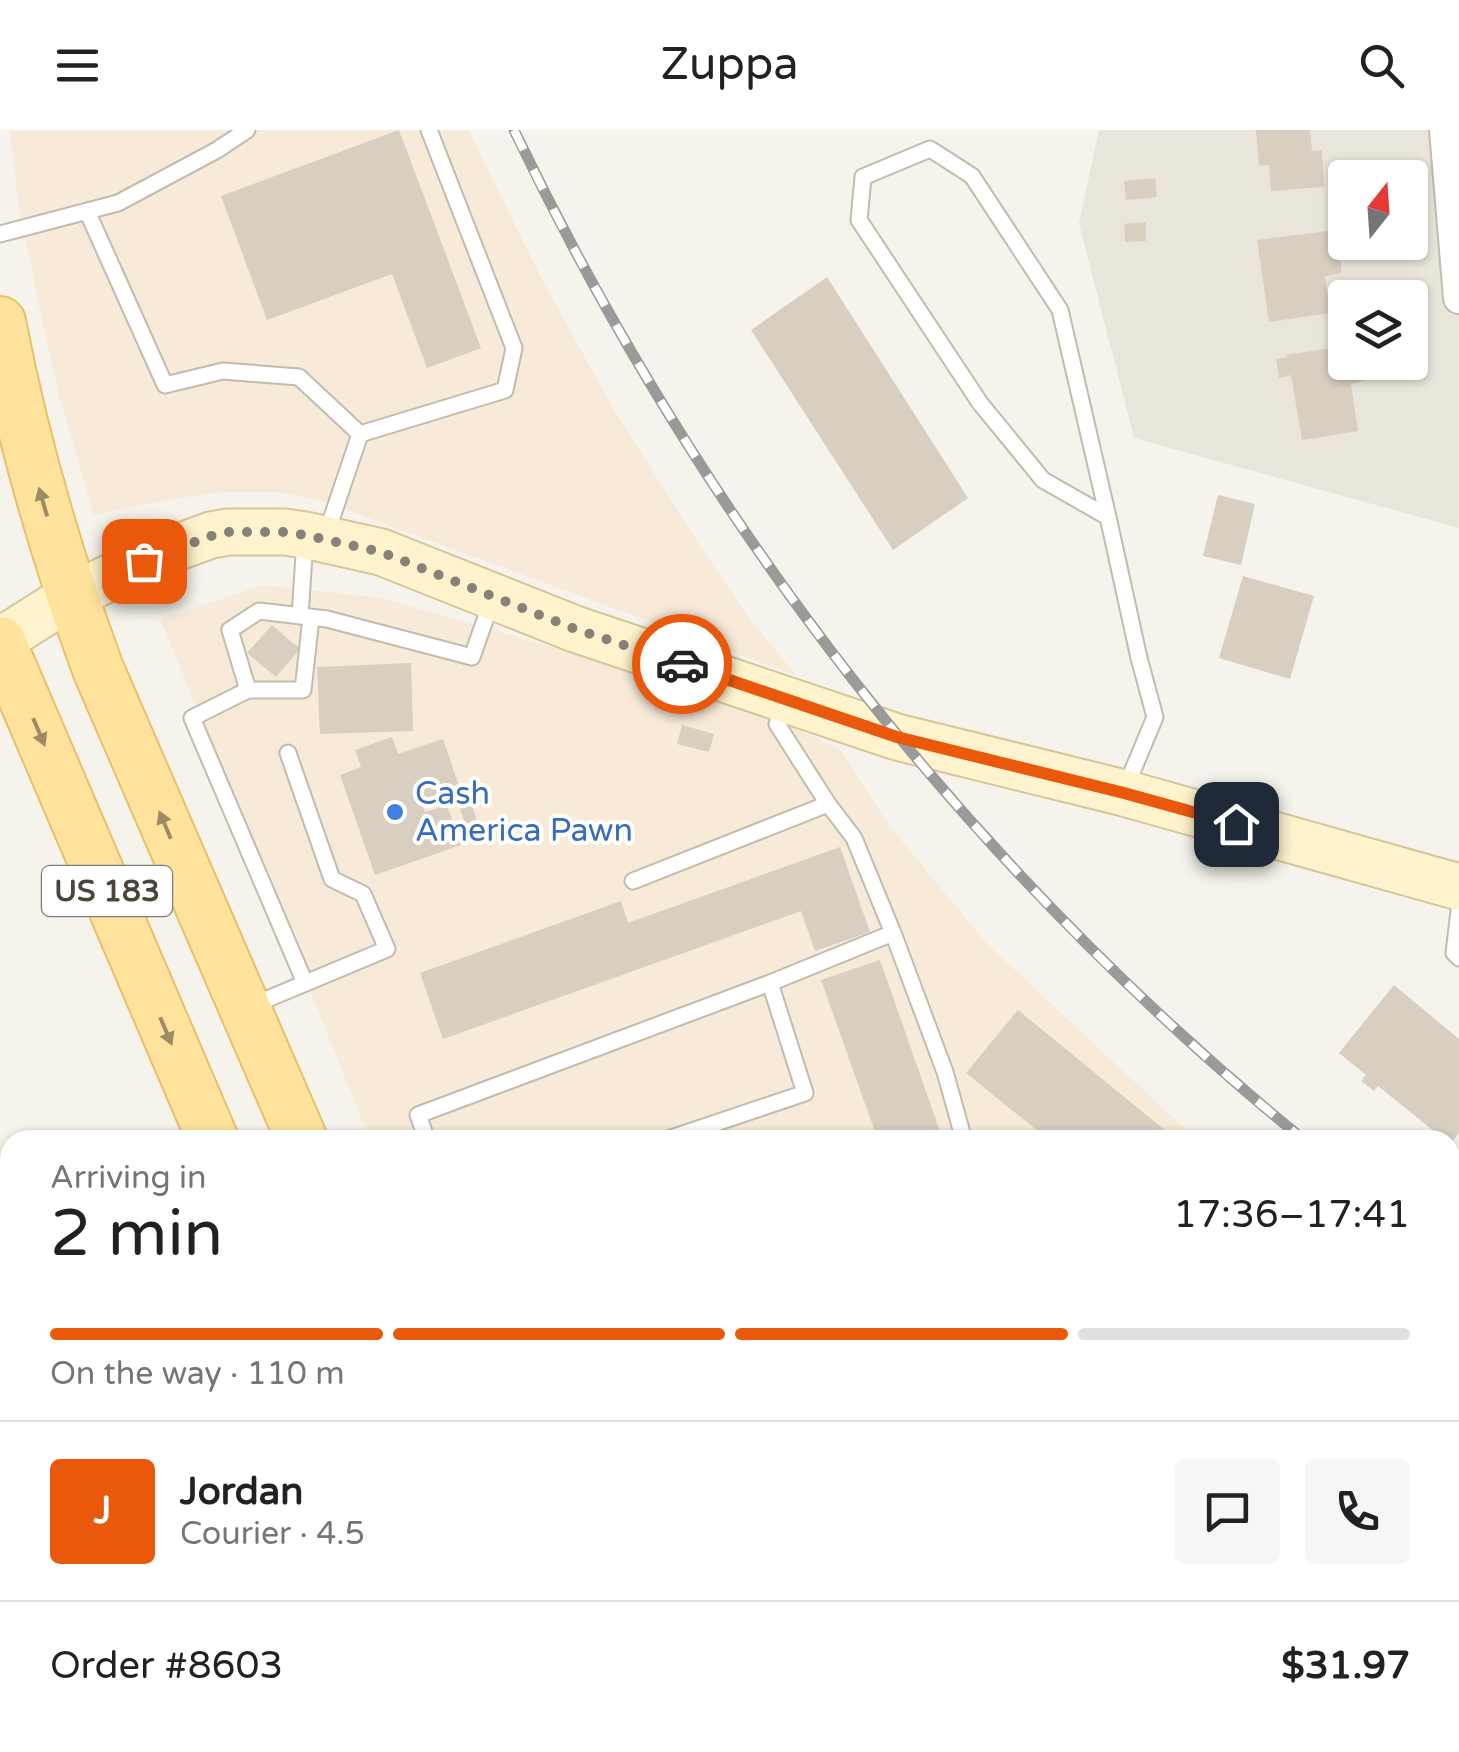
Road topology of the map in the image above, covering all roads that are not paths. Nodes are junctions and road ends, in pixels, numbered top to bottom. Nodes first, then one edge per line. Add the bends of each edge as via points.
1 (247, 130) edge
2 (429, 130) edge
3 (1445, 130) edge
4 (87, 211) junction
5 (0, 234) edge
6 (1459, 298) edge
7 (0, 322) edge
8 (360, 434) junction
9 (1108, 517) junction
10 (315, 537) junction
11 (71, 596) junction
12 (493, 597) junction
13 (306, 617) junction
14 (0, 642) edge
15 (248, 690) junction
16 (786, 699) junction
17 (288, 753) dead end
18 (1124, 793) junction
19 (828, 804) junction
20 (633, 881) dead end
21 (1459, 887) edge
22 (1459, 912) edge
23 (892, 934) junction
24 (1459, 958) edge
25 (304, 982) junction
26 (770, 983) junction
27 (244, 1008) junction
28 (208, 1130) edge
29 (298, 1130) edge
30 (423, 1130) edge
31 (696, 1130) edge
32 (961, 1130) edge

1 - 4 lane via 118,203
2 - 8 lane via 514,348 505,390
3 - 6 street
4 - 5 lane
4 - 8 lane via 165,386 224,372 299,377
11 -> 7 main road, US 183 via 17,409
8 - 10 lane
9 - 9 lane via 1042,480 980,404 858,220 863,177 930,149 972,176 1060,310
9 - 18 lane via 1155,717
10 - 11 street via 211,536
10 - 12 street via 381,552
10 - 13 lane
11 - 14 street
27 -> 11 main road, US 183
12 - 13 lane via 472,657
12 - 16 street
13 - 15 lane via 303,690
13 - 15 lane via 260,611 230,630
14 -> 28 main road, US 183
15 - 25 lane via 192,718
16 - 18 street via 897,737
16 - 19 lane via 778,724
17 - 25 lane via 332,880 362,894 387,948
18 - 21 street
19 - 20 lane
19 - 23 lane via 854,838
22 - 24 lane
23 - 26 lane
23 - 32 lane
25 - 27 lane
26 - 30 lane via 418,1115
26 - 31 lane via 805,1093
27 - 29 main road, US 183

